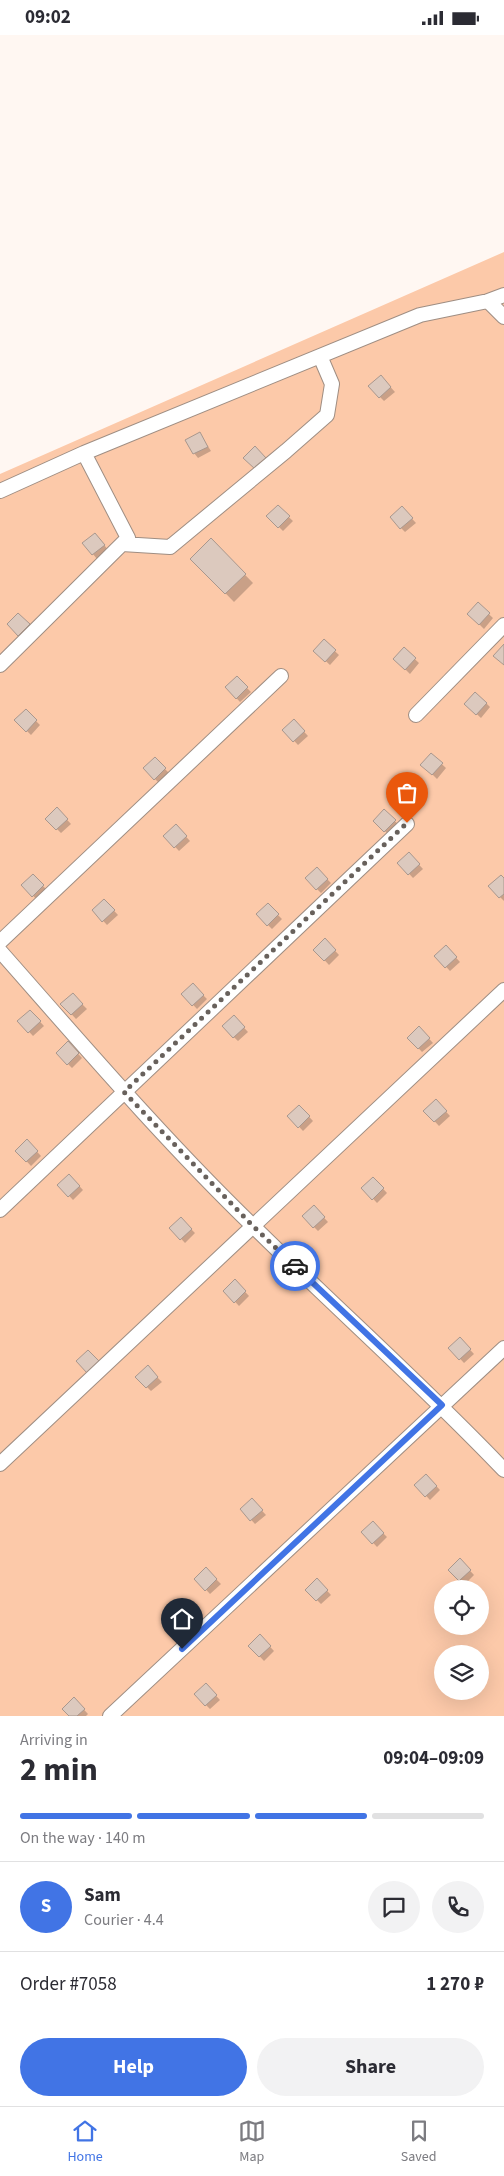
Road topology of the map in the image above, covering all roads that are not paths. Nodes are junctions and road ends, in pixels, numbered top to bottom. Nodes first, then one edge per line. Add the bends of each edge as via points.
1 (504, 295) edge
2 (488, 301) junction
3 (504, 317) edge
4 (320, 356) junction
5 (84, 453) junction
6 (0, 491) edge
7 (122, 544) junction
8 (504, 625) edge
9 (0, 665) edge
10 (281, 676) dead end
11 (416, 715) dead end
12 (407, 823) dead end
13 (0, 942) edge
14 (0, 951) edge
15 (504, 990) edge
16 (124, 1092) junction
17 (0, 1210) edge
18 (253, 1226) junction
19 (504, 1348) edge
20 (442, 1405) junction
21 (0, 1464) edge
22 (504, 1470) edge
23 (110, 1716) edge

1 - 2 lane
2 - 3 lane
2 - 4 lane via 420,315
4 - 5 lane
4 - 7 lane via 332,384 327,415 170,547
5 - 6 lane
5 - 7 lane via 128,538
7 - 9 lane
8 - 11 lane
10 - 13 lane
12 - 16 lane
14 - 16 lane
15 - 18 lane
16 - 17 lane
16 - 18 lane
18 - 20 lane
18 - 21 lane
19 - 20 lane
20 - 22 lane
20 - 23 lane

